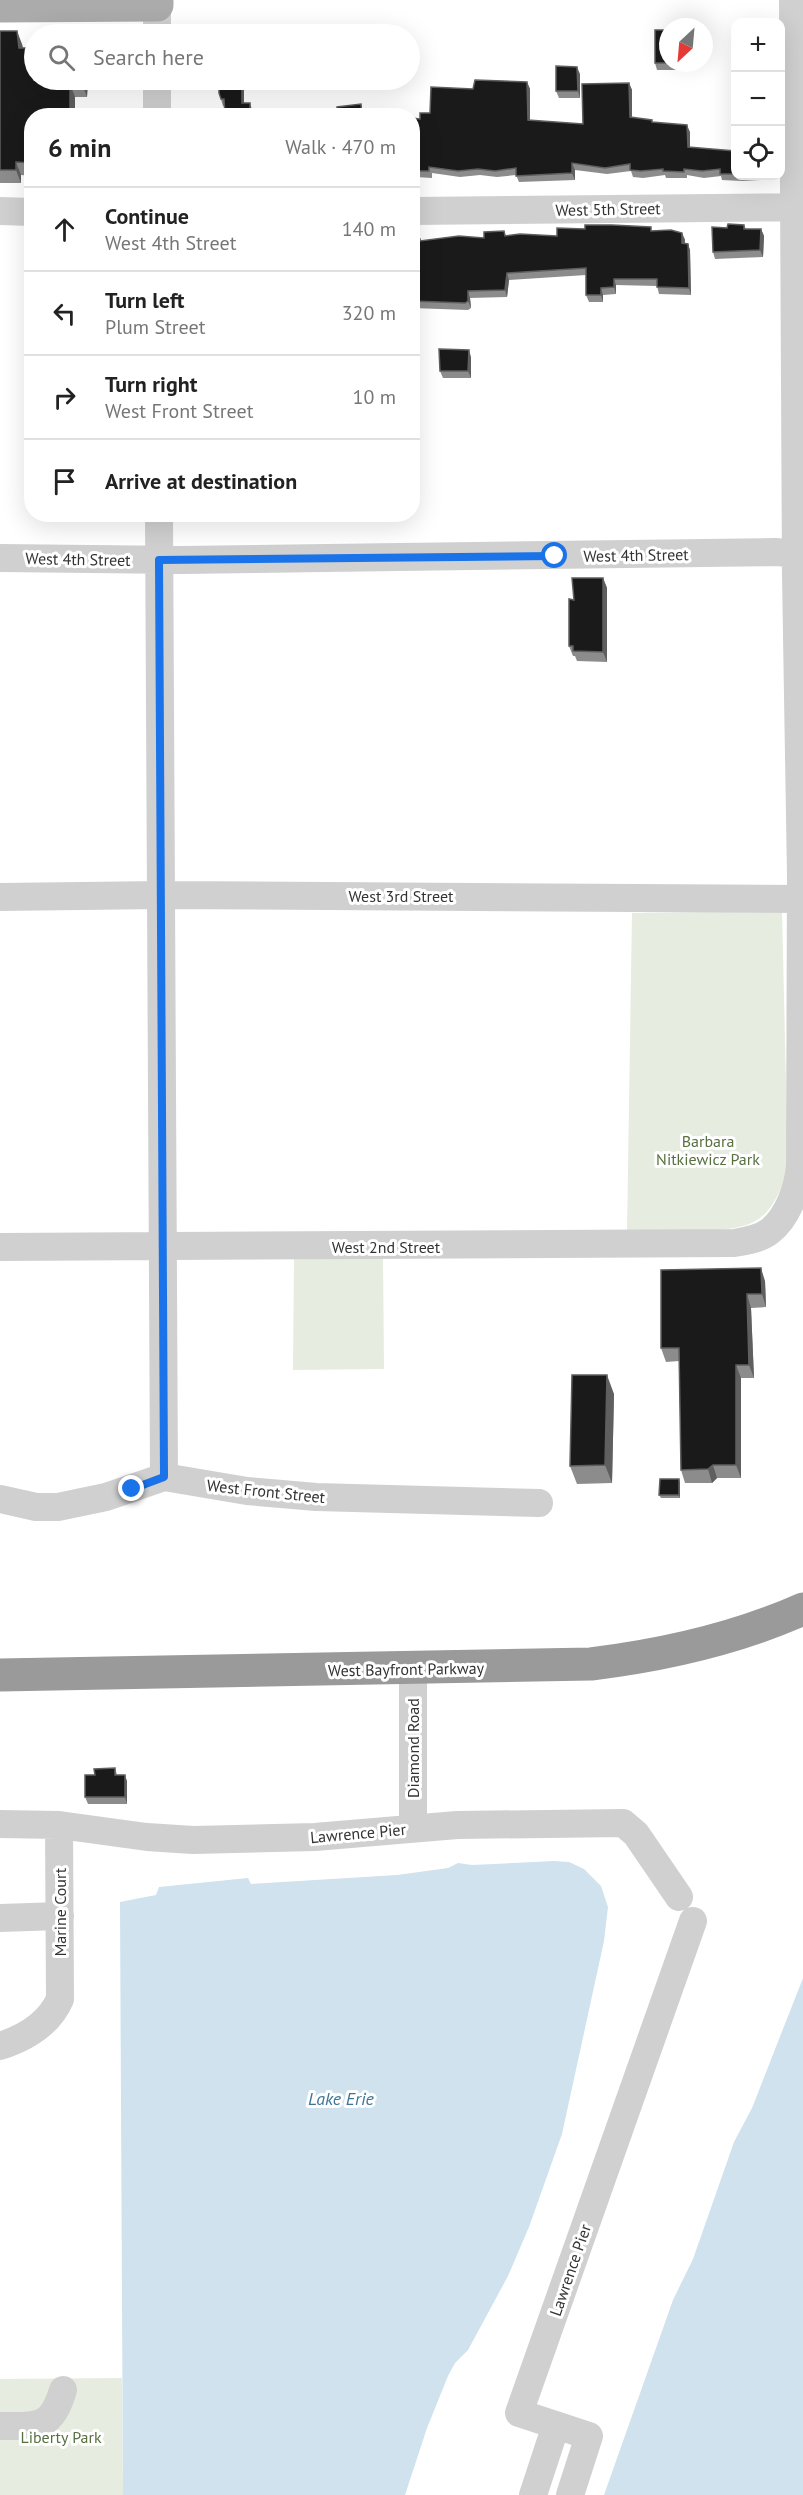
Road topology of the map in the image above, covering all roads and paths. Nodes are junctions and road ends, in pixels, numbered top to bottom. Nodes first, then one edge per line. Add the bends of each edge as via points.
1 (793, 0) edge
2 (0, 6) edge
3 (157, 13) edge
4 (157, 90) edge
5 (157, 108) edge
6 (798, 207) edge
7 (0, 211) edge
8 (420, 211) edge
9 (24, 212) edge
10 (159, 522) edge
11 (799, 554) edge
12 (0, 558) edge
13 (159, 560) junction
14 (162, 895) junction
15 (0, 897) edge
16 (802, 899) edge
17 (0, 1247) edge
18 (162, 1247) junction
19 (164, 1477) junction
20 (0, 1499) edge
21 (539, 1503) dead end
22 (803, 1609) edge
23 (412, 1668) junction
24 (0, 1675) edge
25 (0, 1824) edge
26 (59, 1825) junction
27 (413, 1828) junction
28 (60, 1916) junction
29 (0, 1918) edge
30 (0, 2046) edge
31 (63, 2391) dead end
32 (556, 2425) junction
33 (0, 2426) edge
34 (533, 2495) edge
35 (570, 2495) edge

1 - 6 street
2 - 3 main road
4 - 5 street
6 - 8 street, West 5th Street
6 - 11 street
7 - 9 street
10 - 13 street
11 - 13 street, West 4th Street
11 - 16 street
12 - 13 street, West 4th Street
13 - 14 street
14 - 15 street, West 3rd Street
14 - 16 street, West 3rd Street
14 - 18 street
16 - 18 street, West 2nd Street via 799,1179 782,1217 770,1231 723,1244
17 - 18 street, West 2nd Street
18 - 19 street
19 - 20 street, West Front Street via 58,1508
19 - 21 street, West Front Street via 247,1491 316,1497
22 - 23 highway, West Bayfront Parkway via 708,1642 629,1660 540,1667
23 - 24 highway, West Bayfront Parkway
23 - 27 street, Diamond Road
25 - 26 street, Lawrence Pier
26 - 27 street, Lawrence Pier via 193,1840 315,1837
26 - 28 street, Marine Court
27 - 32 street, Lawrence Pier via 624,1823 636,1834 686,1909 519,2413
28 - 29 street
28 - 30 street, Marine Court via 60,2000 49,2018 29,2033
31 - 33 street via 57,2410 46,2422
32 - 34 street
32 - 35 street, Lawrence Pier via 589,2436

